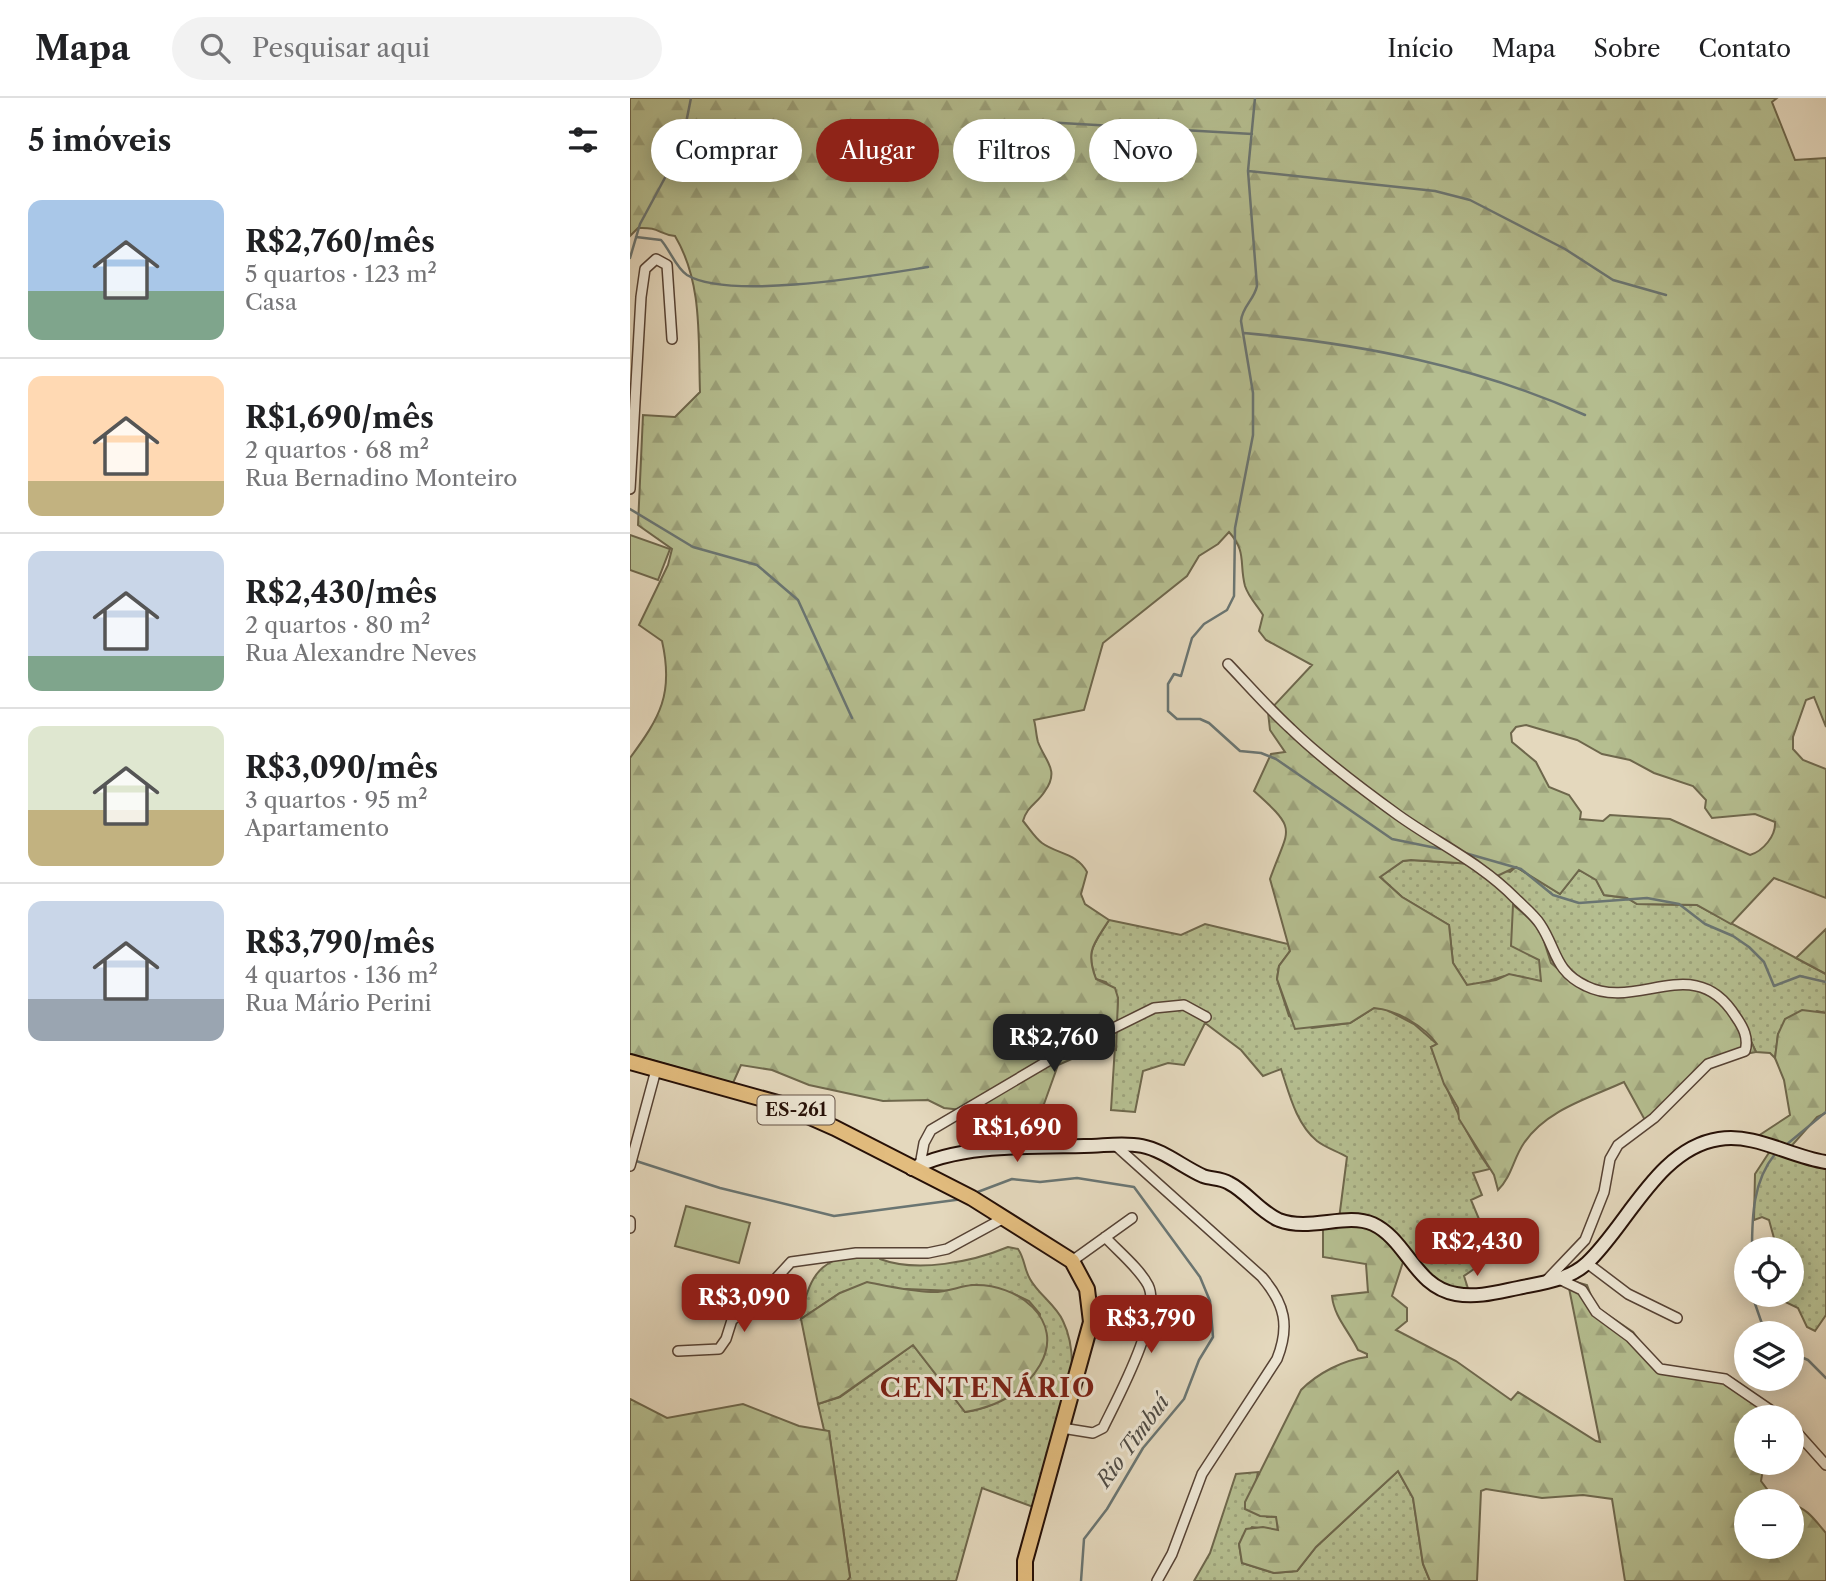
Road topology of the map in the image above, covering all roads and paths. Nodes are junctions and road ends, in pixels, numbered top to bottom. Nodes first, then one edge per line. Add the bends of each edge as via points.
1 (673, 339) dead end
2 (630, 489) edge
3 (1228, 664) dead end
4 (1206, 1017) dead end
5 (630, 1062) edge
6 (656, 1070) junction
7 (1115, 1144) junction
8 (631, 1162) edge
9 (1826, 1162) edge
10 (916, 1167) junction
11 (1004, 1218) junction
12 (1132, 1218) dead end
13 (630, 1221) edge
14 (630, 1228) edge
15 (1105, 1237) junction
16 (1072, 1261) junction
17 (1587, 1264) junction
18 (1559, 1279) junction
19 (1545, 1282) junction
20 (1677, 1318) dead end
21 (678, 1351) dead end
22 (1763, 1405) edge
23 (1062, 1428) junction
24 (1804, 1440) edge
25 (1826, 1465) edge
26 (1025, 1561) junction
27 (1018, 1581) edge
28 (1025, 1581) edge
29 (1157, 1581) edge

1 - 2 street via 670,278 667,265 656,259 645,269 641,297
3 - 19 street via 1313,749 1398,815 1500,883 1540,924 1556,960 1574,979 1602,991 1681,984 1703,987 1723,999 1746,1034 1745,1051 1708,1064 1654,1118 1618,1145 1585,1240
4 - 10 street via 1184,1005 1166,1005 1096,1035 931,1130
5 - 6 main road, ES-261
6 - 8 street
6 - 10 main road, ES-261 via 781,1104
7 - 10 street via 996,1149
7 - 19 street via 1145,1146 1206,1177 1229,1183 1281,1221 1371,1223 1385,1232 1427,1281 1444,1291 1474,1295
7 - 29 street via 1262,1277 1276,1294 1285,1318 1276,1359 1202,1474
9 - 17 street via 1750,1140 1703,1143 1663,1172
10 - 11 main road, ES-261
11 - 16 main road, ES-261
11 - 21 street via 947,1249 856,1253 786,1265 748,1309 733,1318 719,1349
12 - 15 street
13 - 14 street
15 - 16 street
15 - 23 street via 1148,1285 1150,1313 1103,1428 1093,1433
16 - 23 main road via 1087,1289 1091,1322
17 - 18 street
17 - 20 street via 1628,1294
18 - 19 street
18 - 22 street via 1582,1290 1596,1312 1630,1337 1660,1369 1725,1379
23 - 26 main road
24 - 25 street
26 - 27 street
26 - 28 main road

